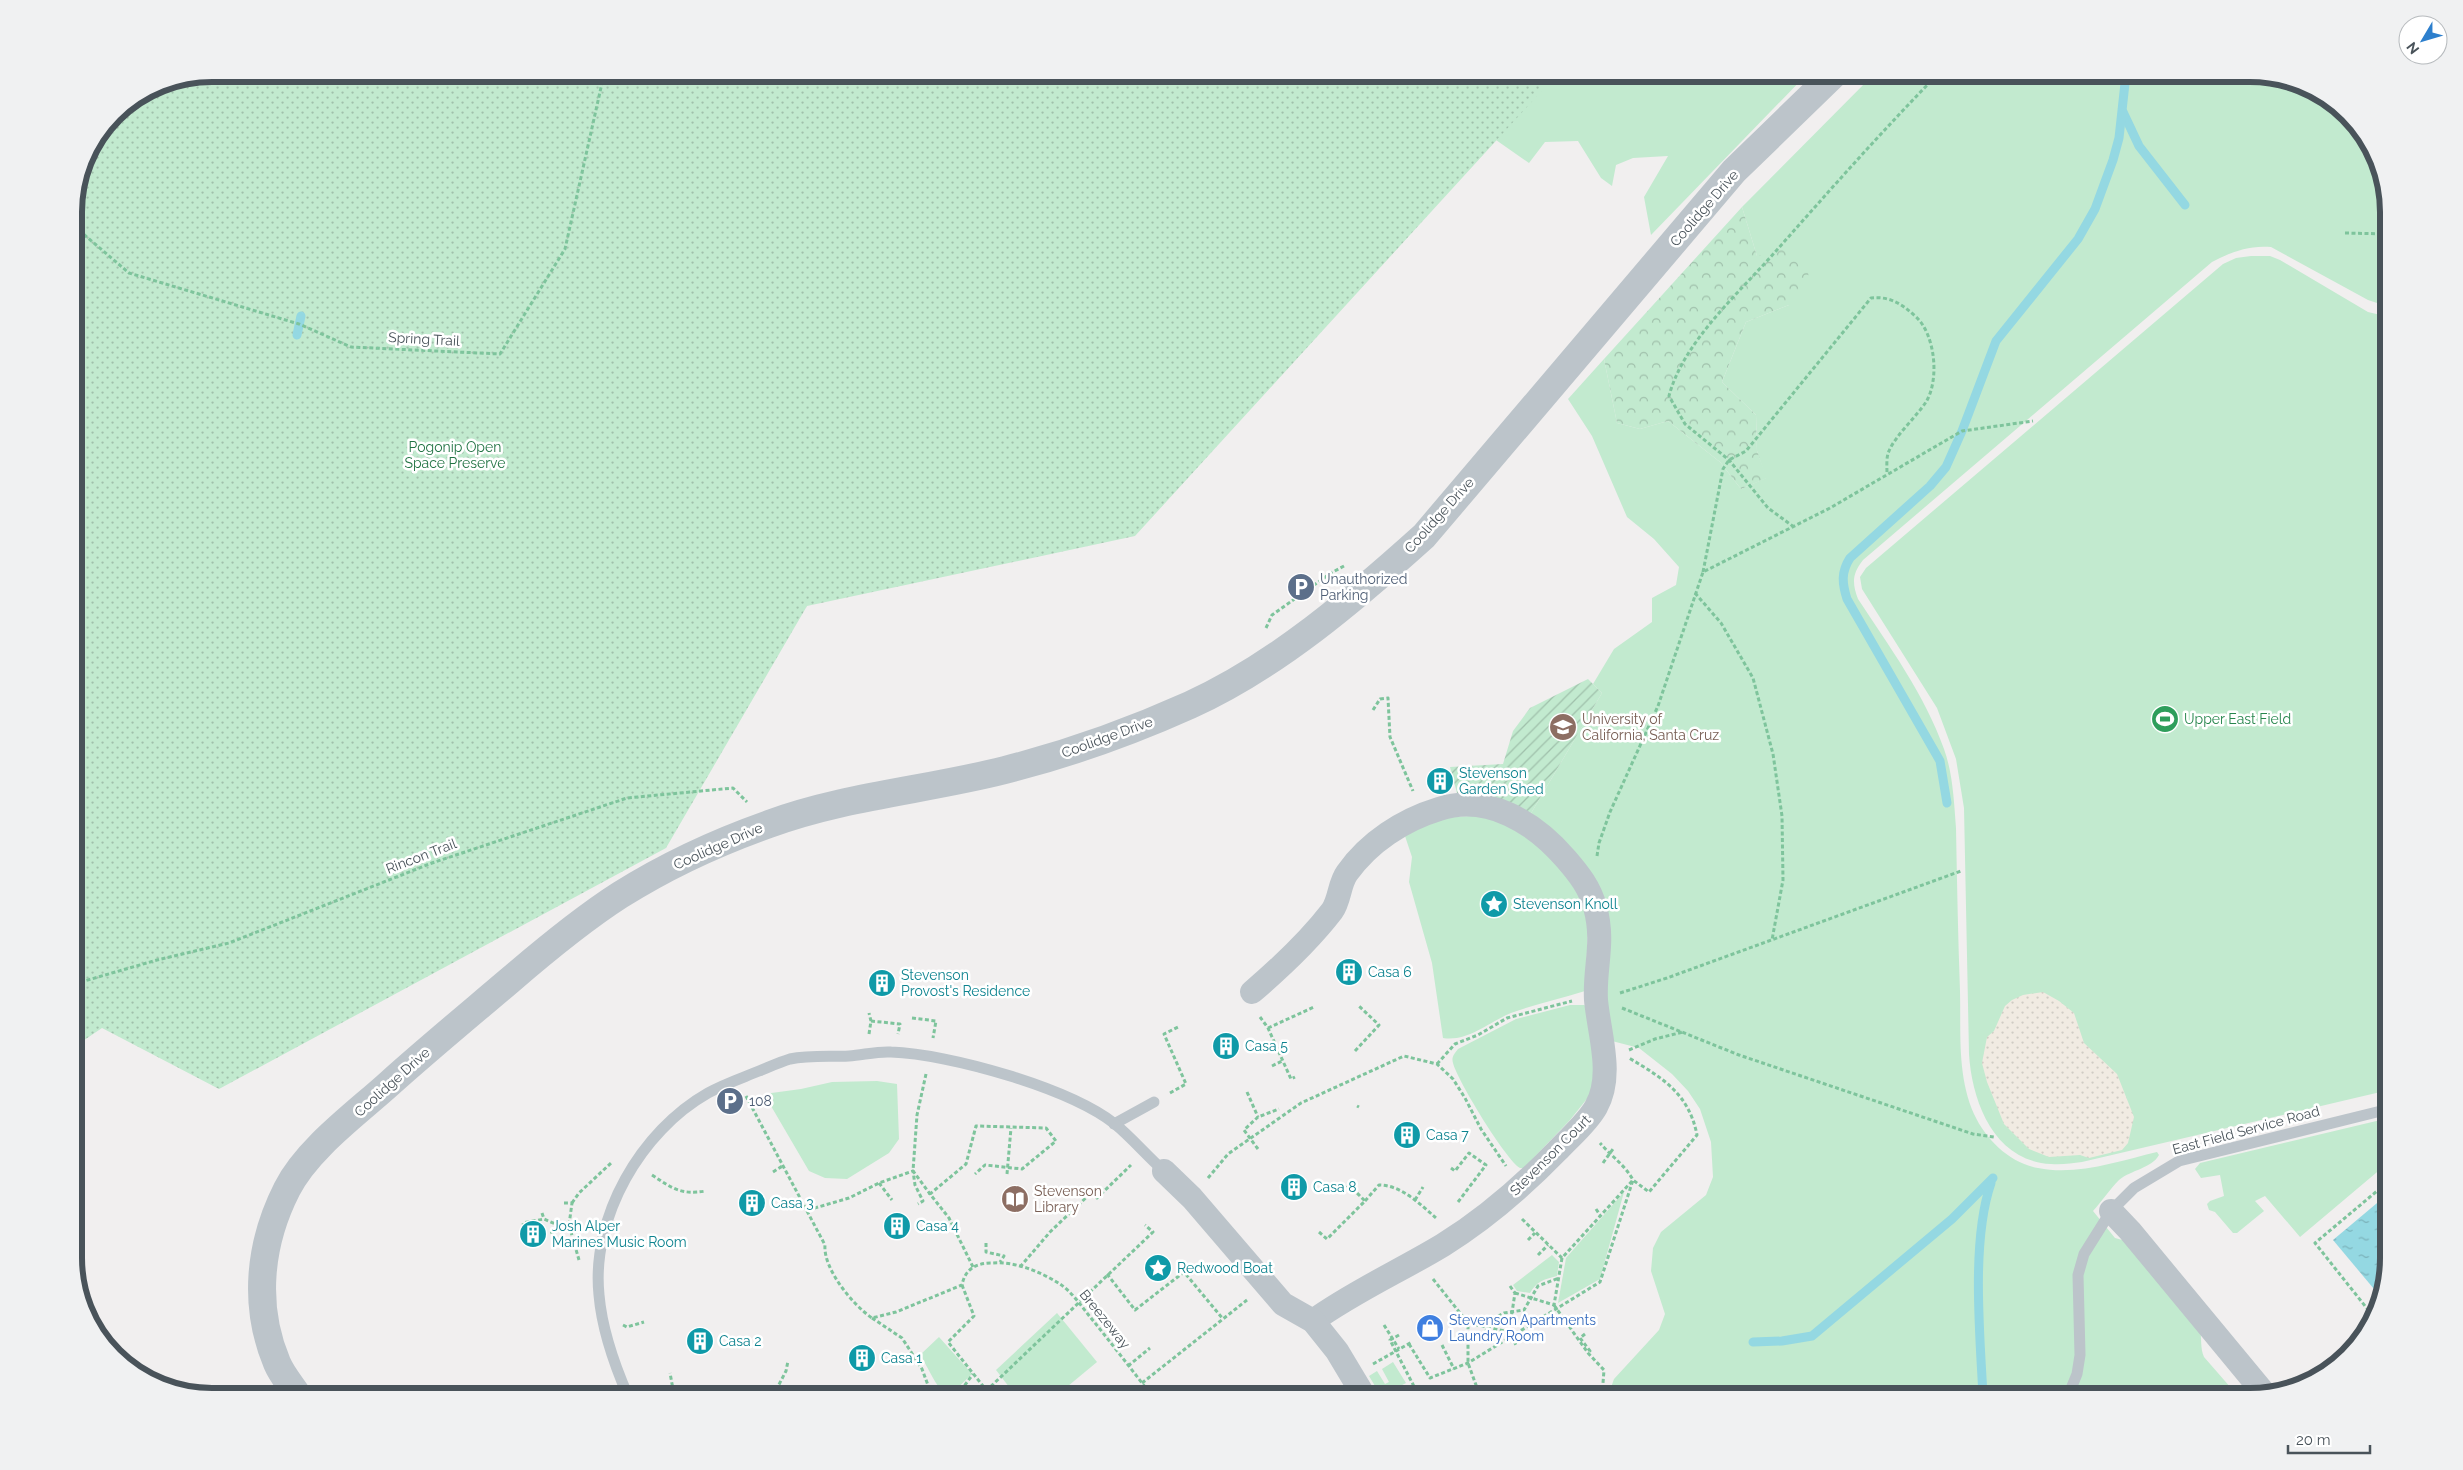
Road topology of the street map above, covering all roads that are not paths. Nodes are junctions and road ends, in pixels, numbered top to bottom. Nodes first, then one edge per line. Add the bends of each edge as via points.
1 (1826, 82) edge
2 (1252, 992) dead end
3 (1154, 1102) road end
4 (2380, 1111) edge
5 (1114, 1124) junction
6 (1164, 1171) joint
7 (2111, 1211) junction
8 (1313, 1322) junction
9 (2259, 1387) edge
10 (293, 1388) edge
11 (624, 1388) edge
12 (1359, 1388) edge
13 (2071, 1388) edge

1 - 10 street, Coolidge Drive via 1734,171 1424,536 1374,581 1258,666 1203,698 1132,730 1005,770 843,802 769,824 664,870 623,893 565,934 432,1046 338,1130 288,1186 263,1260 261,1298 278,1366
2 - 8 street, Stevenson Court via 1334,909 1345,874 1375,842 1400,826 1442,808 1466,804 1494,809 1519,819 1552,843 1589,888 1600,927 1596,998 1604,1087 1596,1107 1520,1186 1442,1245
3 - 5 lane
4 - 7 lane, East Field Service Road via 2179,1161 2134,1188
5 - 6 lane
5 - 11 lane via 1078,1102 1008,1076 930,1056 890,1052 790,1059 707,1093 662,1130 630,1170 603,1239 598,1294 614,1364
6 - 8 street via 1192,1198 1283,1304
7 - 9 street
7 - 13 lane, East Field Service Road via 2084,1254 2078,1275 2080,1355
8 - 12 street via 1337,1352

